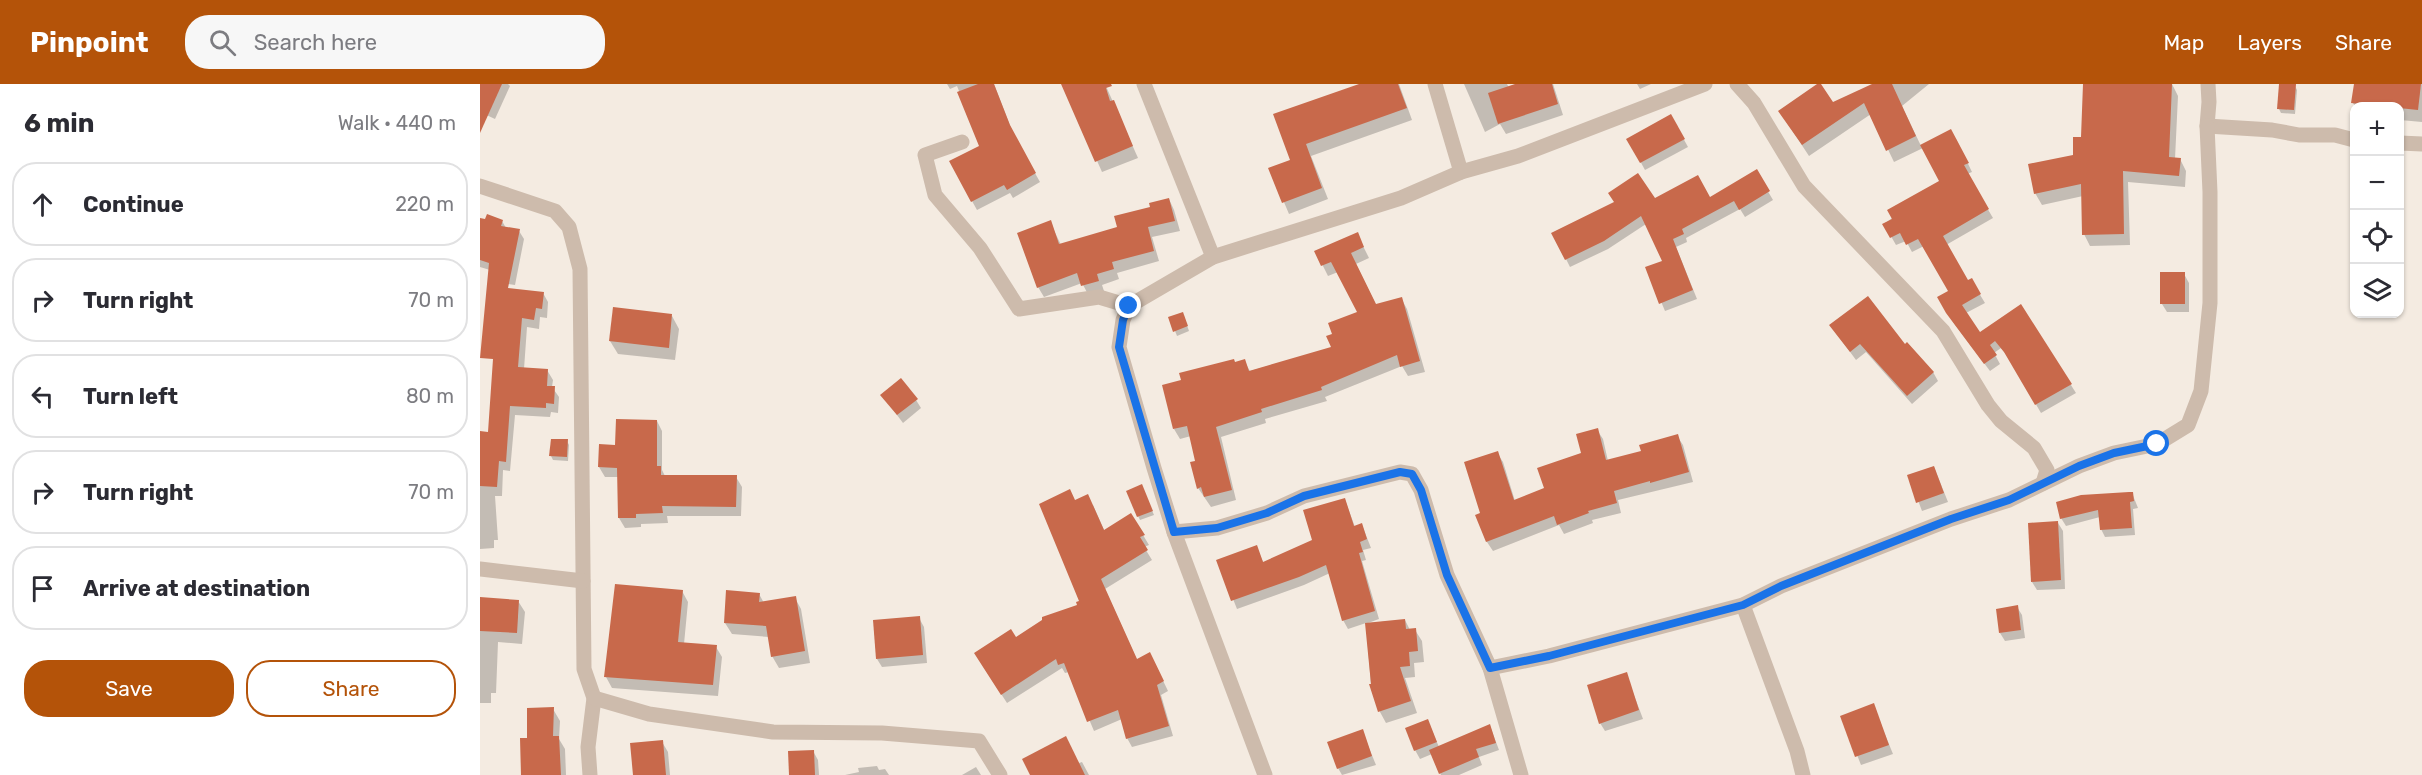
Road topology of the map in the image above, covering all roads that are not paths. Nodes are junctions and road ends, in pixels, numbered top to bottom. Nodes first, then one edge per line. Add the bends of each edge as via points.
1 (1144, 84) edge
2 (1435, 84) edge
3 (1705, 84) edge
4 (1737, 84) edge
5 (2208, 84) edge
6 (2207, 126) junction
7 (2350, 139) edge
8 (962, 142) dead end
9 (2404, 143) edge
10 (2422, 144) edge
11 (1461, 172) junction
12 (480, 186) edge
13 (1213, 257) junction
14 (1129, 306) junction
15 (2043, 483) junction
16 (1174, 532) junction
17 (480, 569) edge
18 (583, 581) junction
19 (1743, 605) junction
20 (1490, 668) junction
21 (594, 698) junction
22 (590, 775) edge
23 (1000, 775) edge
24 (1265, 775) edge
25 (1521, 775) edge
26 (1803, 775) edge

1 - 13 street
2 - 11 street
3 - 11 street via 1518,156
4 - 15 street via 1754,103 1804,186 1943,331 1988,405 2034,448 2047,470
5 - 6 street
6 - 7 street
6 - 15 street via 2210,303 2201,391 2188,425 2157,444 2114,453
8 - 14 street via 926,155 935,195 980,248 1019,309 1099,297
9 - 10 street
11 - 13 street via 1401,198
12 - 18 street via 555,211 569,227 580,281
13 - 14 street
14 - 16 street via 1119,347
15 - 19 street via 2009,500 1781,586
16 - 20 street via 1217,528 1267,513 1304,496 1400,472 1412,474 1421,490 1447,575
16 - 24 street
17 - 18 street
18 - 21 street via 584,669
19 - 20 street
19 - 26 street
20 - 25 street
21 - 22 street via 588,747
21 - 23 street via 649,714 773,732 882,733 979,741

